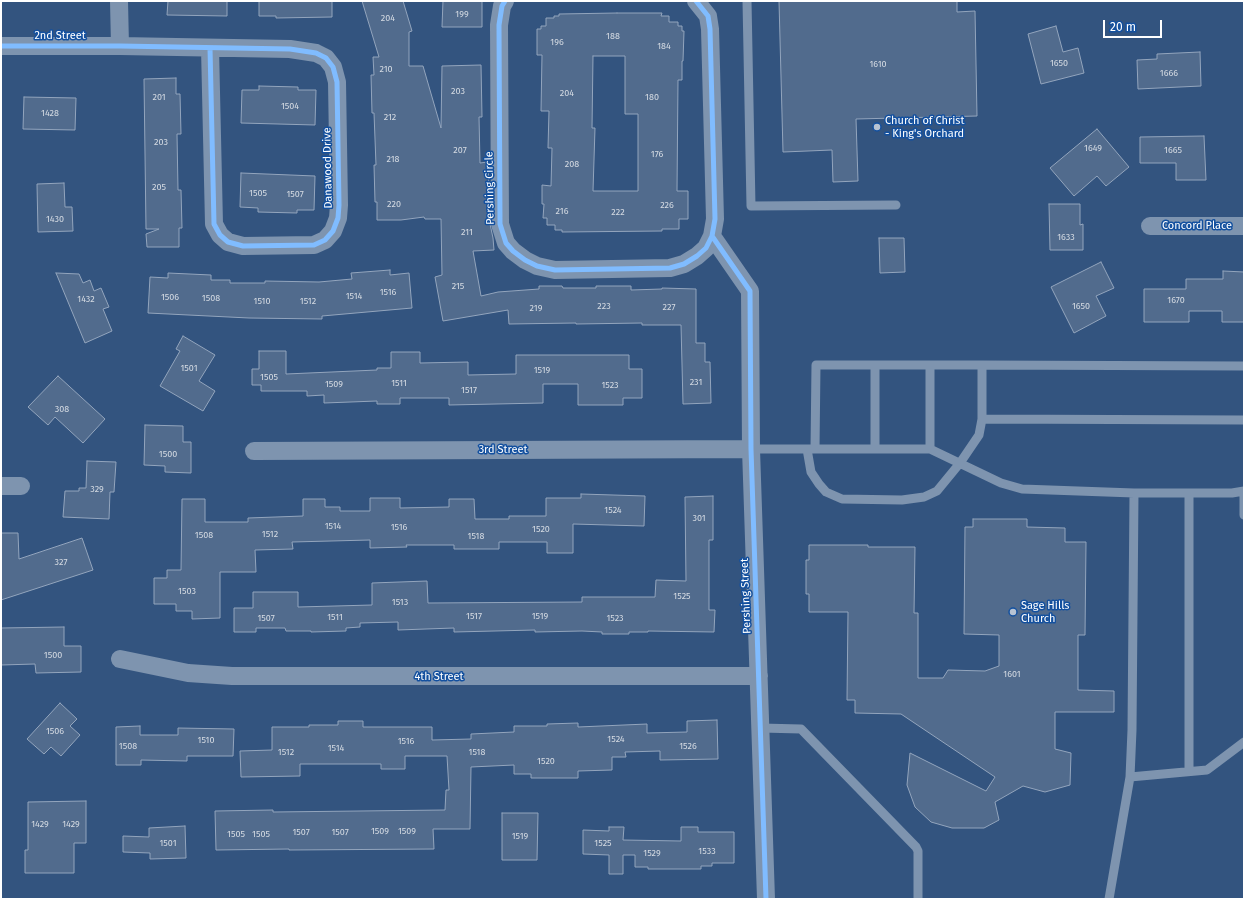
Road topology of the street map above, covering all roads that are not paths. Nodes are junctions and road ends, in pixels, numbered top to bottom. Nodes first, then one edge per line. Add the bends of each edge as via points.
1 (119, 1) edge
2 (506, 1) edge
3 (696, 1) edge
4 (746, 1) edge
5 (1, 46) edge
6 (120, 46) junction
7 (210, 48) junction
8 (896, 205) dead end
9 (1150, 226) dead end
10 (1244, 226) edge
11 (712, 236) junction
12 (875, 365) junction
13 (930, 365) junction
14 (982, 365) junction
15 (1244, 366) edge
16 (982, 419) junction
17 (1244, 420) edge
18 (751, 449) junction
19 (811, 449) junction
20 (875, 449) junction
21 (930, 449) junction
22 (254, 451) dead end
23 (960, 463) junction
24 (1, 486) edge
25 (21, 486) dead end
26 (1244, 492) edge
27 (1134, 493) junction
28 (1189, 493) junction
29 (1244, 515) edge
30 (120, 659) dead end
31 (759, 676) junction
32 (761, 728) junction
33 (1244, 742) edge
34 (1189, 772) junction
35 (1130, 777) junction
36 (766, 899) edge
37 (918, 899) edge
38 (1109, 899) edge

1 - 6 street
2 - 11 street, Pershing Circle via 502,6 499,25 500,224 506,243 513,251 537,266 555,270 670,268 698,256
3 - 11 street, Pershing Circle via 708,16 710,29 715,219
4 - 8 lane via 751,206
5 - 6 street, 2nd Street
6 - 7 street, Danawood Drive
7 - 7 street, Danawood Drive via 290,49 316,53 326,58 333,66 337,82 338,218 334,232 325,240 314,245 243,246 228,242 220,235 214,224
9 - 10 street, Concord Place
11 - 18 street, Pershing Street via 750,291
12 - 13 lane
12 - 19 lane via 816,365
12 - 20 lane
13 - 14 lane
13 - 21 lane
14 - 15 lane
14 - 16 lane
16 - 17 lane
16 - 23 lane via 979,435
18 - 19 lane
18 - 22 street, 3rd Street
18 - 31 street, Pershing Street
19 - 20 lane
19 - 23 lane via 811,472 826,492 842,499 902,500 924,497 937,490
20 - 21 lane
21 - 23 lane
23 - 27 lane via 1001,483 1022,489
24 - 25 street
26 - 28 lane
26 - 29 lane
27 - 28 lane
27 - 35 lane
28 - 34 lane
30 - 31 street, 4th Street via 188,673 232,676
31 - 32 street, Pershing Street
32 - 36 street, Pershing Street
32 - 37 lane via 801,729 916,847
33 - 34 lane via 1207,770
34 - 35 lane
35 - 38 lane

